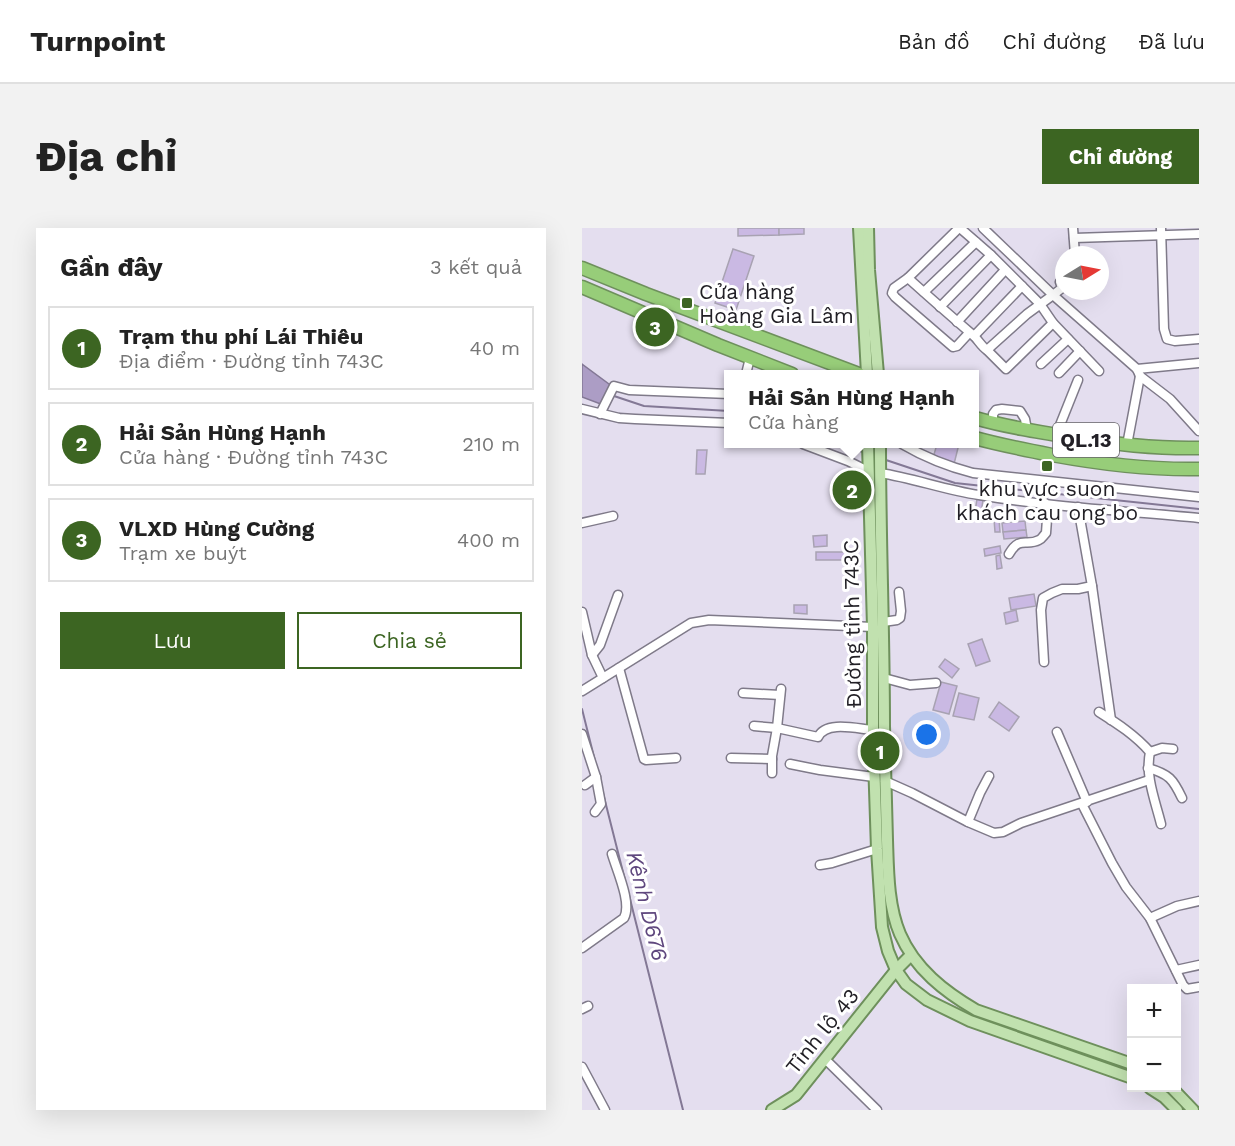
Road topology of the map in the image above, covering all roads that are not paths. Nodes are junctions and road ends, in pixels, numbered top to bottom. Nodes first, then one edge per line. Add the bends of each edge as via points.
1 (860, 228) edge
2 (868, 228) edge
3 (959, 228) edge
4 (983, 228) edge
5 (1073, 228) edge
6 (1162, 232) edge
7 (1199, 234) edge
8 (1074, 238) junction
9 (976, 242) junction
10 (1074, 246) edge
11 (991, 255) junction
12 (582, 268) edge
13 (1005, 270) junction
14 (908, 278) junction
15 (582, 286) edge
16 (1022, 286) junction
17 (924, 292) junction
18 (1053, 296) junction
19 (1040, 304) junction
20 (940, 307) junction
21 (957, 322) junction
22 (1053, 323) junction
23 (971, 334) junction
24 (1068, 339) junction
25 (1199, 339) edge
26 (987, 350) junction
27 (1080, 351) junction
28 (750, 358) junction
29 (1199, 363) edge
30 (1041, 364) dead end
31 (747, 370) edge
32 (780, 370) edge
33 (846, 370) edge
34 (867, 370) edge
35 (878, 370) edge
36 (1099, 371) dead end
37 (1139, 372) junction
38 (1059, 373) dead end
39 (1078, 380) dead end
40 (724, 394) edge
41 (582, 409) edge
42 (600, 414) junction
43 (979, 419) edge
44 (724, 423) edge
45 (1199, 431) edge
46 (1056, 435) junction
47 (979, 439) edge
48 (1127, 445) junction
49 (814, 448) edge
50 (869, 448) edge
51 (879, 448) edge
52 (909, 448) edge
53 (1199, 448) edge
54 (1199, 469) edge
55 (874, 472) junction
56 (1199, 497) edge
57 (1045, 503) junction
58 (1078, 507) junction
59 (613, 516) dead end
60 (1199, 518) edge
61 (582, 523) edge
62 (1009, 554) dead end
63 (1092, 586) junction
64 (899, 592) dead end
65 (618, 595) dead end
66 (582, 612) edge
67 (880, 626) junction
68 (592, 655) junction
69 (1044, 662) dead end
70 (619, 668) junction
71 (884, 678) junction
72 (600, 680) junction
73 (936, 683) dead end
74 (582, 691) edge
75 (743, 693) dead end
76 (1099, 712) dead end
77 (1112, 720) junction
78 (754, 726) dead end
79 (777, 728) junction
80 (873, 730) junction
81 (1057, 732) dead end
82 (582, 734) edge
83 (1173, 750) dead end
84 (1150, 752) junction
85 (676, 758) dead end
86 (730, 758) dead end
87 (772, 759) junction
88 (790, 764) dead end
89 (1148, 768) junction
90 (772, 773) dead end
91 (989, 776) dead end
92 (596, 777) junction
93 (880, 779) junction
94 (1149, 780) junction
95 (585, 785) dead end
96 (1182, 798) dead end
97 (1085, 803) junction
98 (595, 812) dead end
99 (968, 822) junction
100 (1161, 824) dead end
101 (877, 849) junction
102 (612, 854) dead end
103 (820, 865) dead end
104 (1199, 901) edge
105 (1150, 918) junction
106 (582, 948) edge
107 (911, 955) junction
108 (1199, 965) edge
109 (896, 970) junction
110 (1176, 970) junction
111 (1199, 987) edge
112 (825, 1059) junction
113 (1127, 1063) edge
114 (582, 1067) edge
115 (1127, 1077) edge
116 (1156, 1092) edge
117 (1176, 1092) edge
118 (605, 1110) edge
119 (772, 1110) edge
120 (877, 1110) edge
121 (1177, 1110) edge
122 (1193, 1110) edge

1 - 34 main road
2 - 35 main road
3 - 9 street
3 - 14 street
4 - 18 street
5 - 8 street
6 - 7 street
6 - 8 street
6 - 25 street via 1167,339
8 - 10 street
9 - 11 street
9 - 17 street
11 - 13 street
11 - 20 street
12 - 33 highway
13 - 16 street
13 - 21 street
14 - 17 street
14 - 23 street via 894,288 895,297 953,347
15 - 28 highway
16 - 19 street
16 - 23 street
17 - 20 street
18 - 19 street
18 - 37 street
19 - 22 street
19 - 26 street
20 - 21 street
21 - 23 street
22 - 24 street
22 - 26 street via 1006,369
23 - 26 street
24 - 27 street
24 - 30 street
27 - 36 street
27 - 38 street
28 - 31 street
28 - 32 highway
29 - 37 street
37 - 45 street
37 - 48 street
39 - 46 street
40 - 42 street via 614,386
41 - 42 street
42 - 44 street
43 - 46 highway, QL.13
46 - 48 highway, QL.13
47 - 54 highway, QL.13 via 1099,464
48 - 53 highway, QL.13
49 - 55 street
50 - 55 main road, Đường tỉnh 743C
51 - 55 main road, Đường tỉnh 743C
52 - 56 street via 949,467 974,473
55 - 57 street via 978,495
55 - 67 main road, Đường tỉnh 743C
57 - 58 street
57 - 62 street via 1046,533 1038,541 1013,546
58 - 60 street
58 - 63 street
59 - 61 street
63 - 69 street via 1062,589 1043,598
63 - 77 street
64 - 67 street via 900,618
65 - 68 street via 600,645
66 - 68 street
67 - 70 street via 691,623
67 - 71 main road, Đường tỉnh 743C
67 - 80 main road, Đường tỉnh 743C
68 - 72 street
70 - 72 street
70 - 85 street via 643,758
71 - 73 street via 910,685
71 - 93 main road, Đường tỉnh 743C
72 - 74 street
75 - 79 street via 781,692
76 - 77 street
77 - 84 street
78 - 79 street
79 - 80 street via 818,737 829,728
79 - 87 street
80 - 93 main road, Đường tỉnh 743C
81 - 97 street
82 - 92 street
83 - 84 street
84 - 89 street
86 - 87 street
87 - 90 street
88 - 93 street
89 - 94 street
89 - 96 street via 1172,779
91 - 99 street
92 - 95 street
92 - 98 street via 601,804
93 - 99 street
93 - 101 main road, Đường tỉnh 743C
93 - 107 main road, Đường tỉnh 743C via 893,913
94 - 97 street
94 - 100 street
97 - 99 street via 1003,832 994,833
97 - 105 street via 1112,864
101 - 103 street
101 - 109 main road, Đường tỉnh 743C via 882,927
102 - 106 street via 627,912
104 - 105 street
105 - 110 street
107 - 109 main road, Tỉnh lộ 43
107 - 113 main road, Đường tỉnh 743C via 941,987 976,1010
108 - 110 street
109 - 112 main road, Tỉnh lộ 43
109 - 115 main road, Đường tỉnh 743C via 906,984 927,1000 970,1021
110 - 111 street via 1187,989
112 - 119 main road, Tỉnh lộ 43 via 796,1095
112 - 120 street
114 - 118 street
116 - 121 main road
117 - 122 main road

